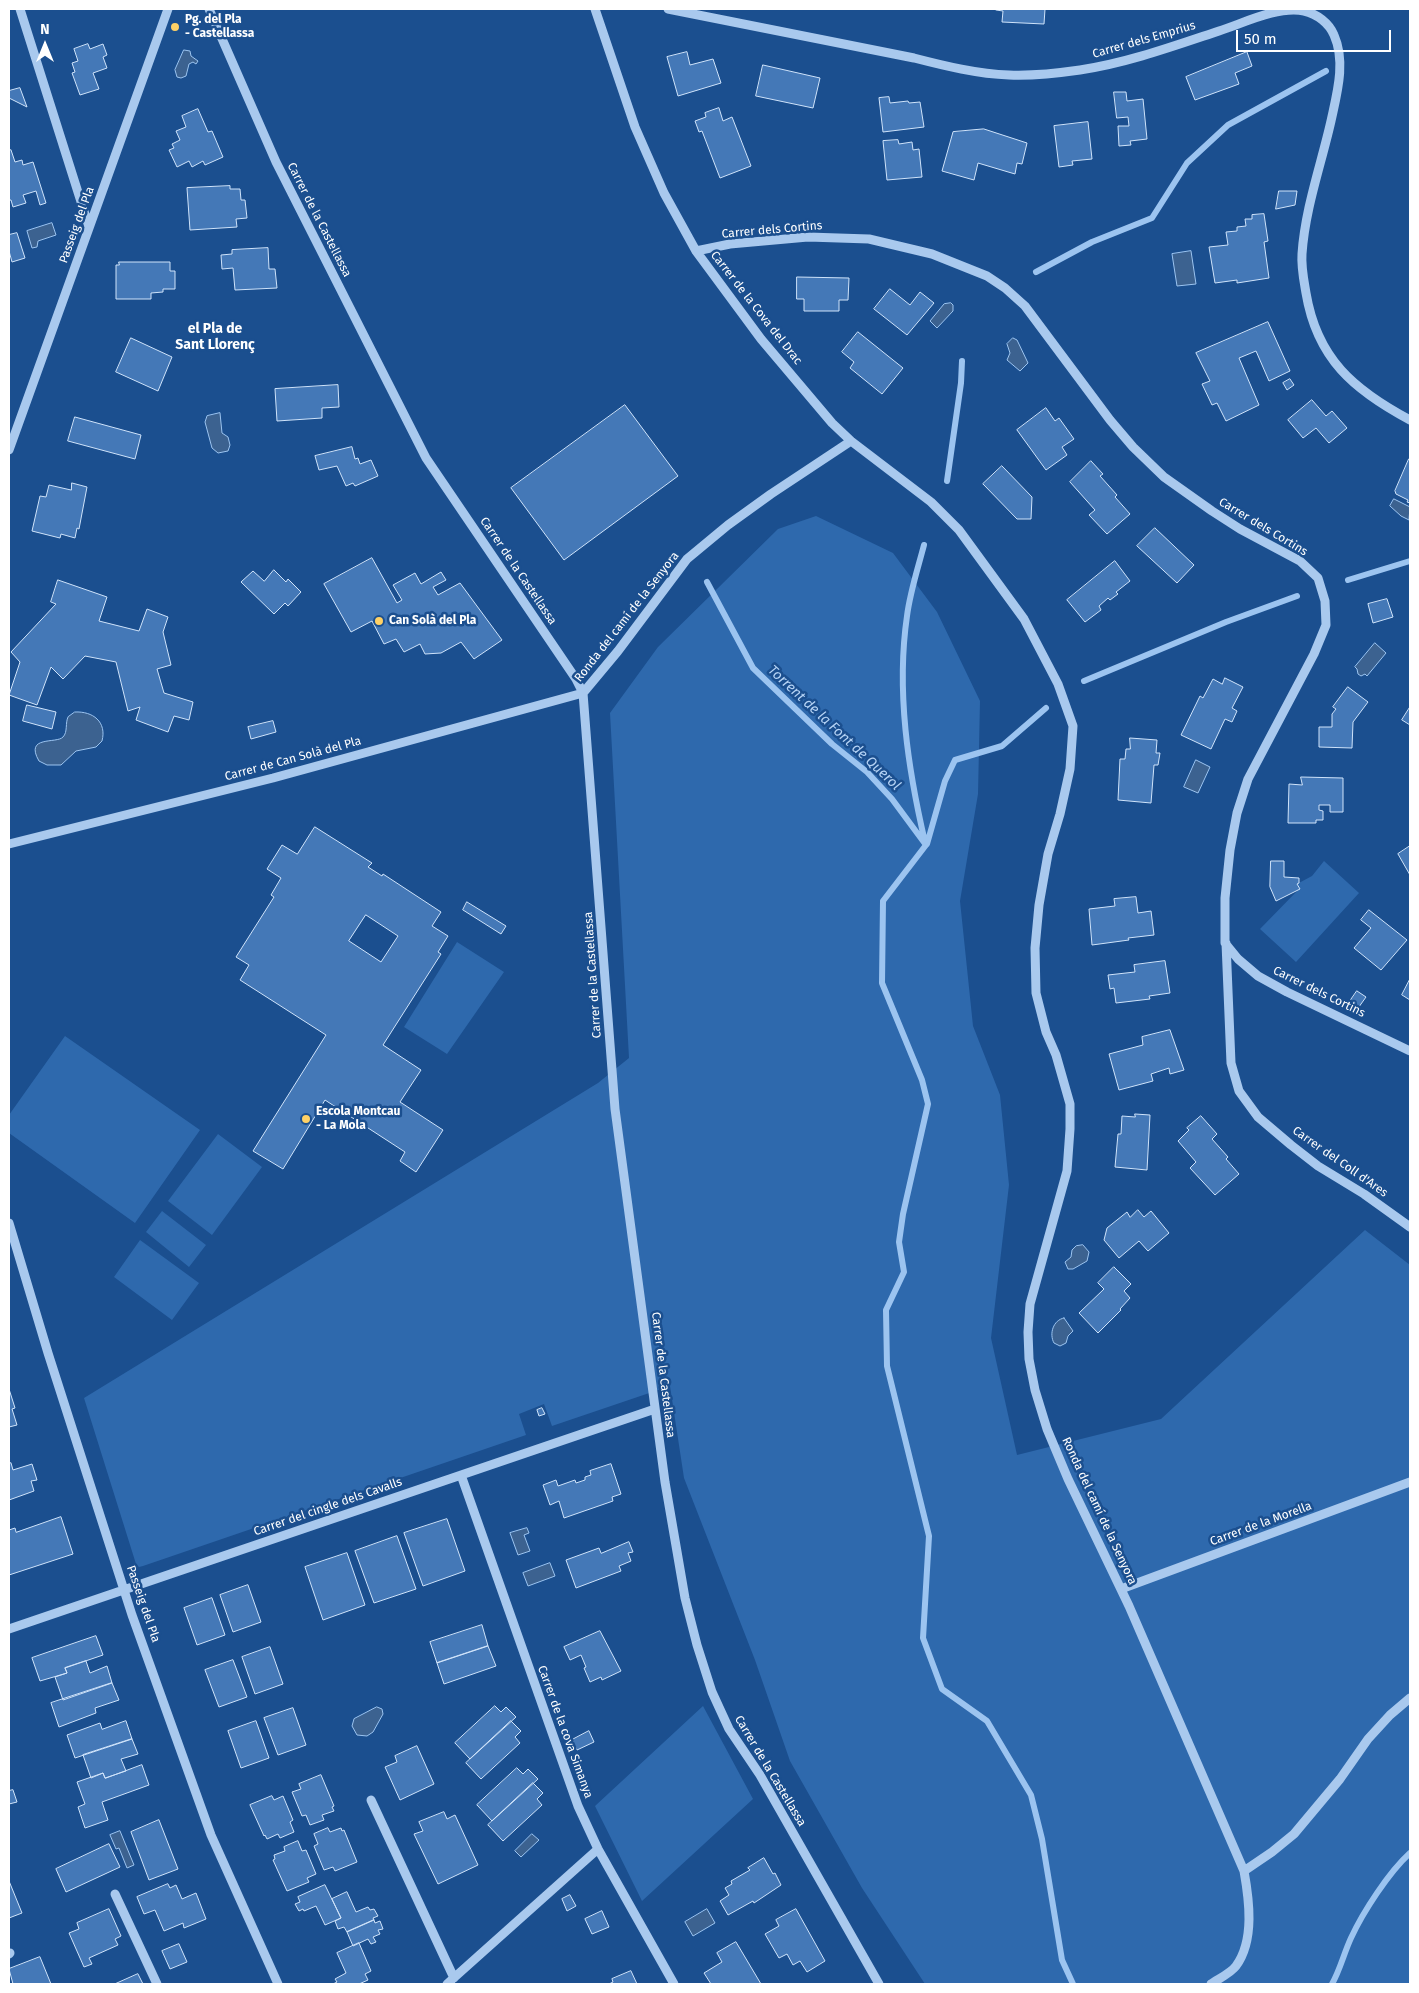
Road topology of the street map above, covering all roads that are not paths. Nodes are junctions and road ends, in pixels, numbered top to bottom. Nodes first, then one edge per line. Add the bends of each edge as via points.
1 (20, 9) edge
2 (168, 9) edge
3 (209, 9) edge
4 (595, 9) edge
5 (668, 9) edge
6 (89, 227) junction
7 (696, 251) junction
8 (1410, 420) edge
9 (851, 441) junction
10 (9, 450) edge
11 (583, 694) junction
12 (9, 844) edge
13 (1226, 943) junction
14 (1410, 1051) edge
15 (9, 1223) edge
16 (1410, 1227) edge
17 (655, 1409) junction
18 (461, 1475) junction
19 (1410, 1482) edge
20 (124, 1589) junction
21 (1121, 1590) junction
22 (9, 1629) edge
23 (1410, 1698) edge
24 (371, 1800) dead end
25 (598, 1849) junction
26 (1244, 1871) junction
27 (115, 1894) dead end
28 (454, 1978) junction
29 (157, 1984) edge
30 (278, 1984) edge
31 (447, 1984) edge
32 (674, 1984) edge
33 (880, 1984) edge
34 (1211, 1984) edge

1 - 6 street
2 - 6 street, Passeig del Pla
3 - 11 street, Carrer de la Castellassa via 276,162 426,458
4 - 7 street, Carrer de la Cova del Drac via 635,127 664,193
5 - 8 street, Carrer dels Emprius via 946,66 1010,75 1108,66 1266,14 1302,11 1314,14 1325,21 1334,34 1340,67 1301,255 1308,306 1317,335 1347,377 1372,399
6 - 10 street, Passeig del Pla
7 - 9 street, Carrer de la Cova del Drac via 761,339
7 - 13 street, Carrer dels Cortins via 730,244 808,237 869,239 932,254 987,276 1025,306 1110,420 1133,448 1164,477 1240,529 1300,561 1318,578 1325,601 1326,625 1284,714 1248,779 1237,813 1225,898
9 - 11 street, Ronda del camí de la Senyora via 728,525 688,559
9 - 21 street, Ronda del camí de la Senyora via 931,502 959,530 1024,619 1058,684 1073,726 1070,769 1048,854 1035,948 1036,993 1070,1104 1070,1129 1066,1171 1030,1304 1029,1359 1047,1429
11 - 12 street, Carrer de Can Solà del Pla via 273,778
11 - 17 street, Carrer de la Castellassa via 615,1108
13 - 14 street, Carrer dels Cortins via 1238,959 1258,976
13 - 16 street, Carrer del Coll d'Ares via 1231,1063 1239,1091 1258,1118 1291,1145
15 - 20 street, Passeig del Pla
17 - 18 street, Carrer del cingle dels Cavalls
17 - 33 street, Carrer de la Castellassa via 685,1598 712,1692 729,1729 760,1775
18 - 20 street, Carrer del cingle dels Cavalls
18 - 25 street, Carrer de la cova Simanya via 578,1806
19 - 21 street, Carrer de la Morella
20 - 22 street, Carrer del cingle dels Cavalls
20 - 30 street, Passeig del Pla via 211,1836
21 - 26 street, Ronda del camí de la Senyora
23 - 26 street via 1368,1738 1294,1834
24 - 28 street
25 - 28 street
25 - 32 street, Carrer de la cova Simanya
26 - 34 street, Ronda del camí de la Senyora via 1250,1903 1247,1942 1236,1967
27 - 29 street
28 - 31 street

